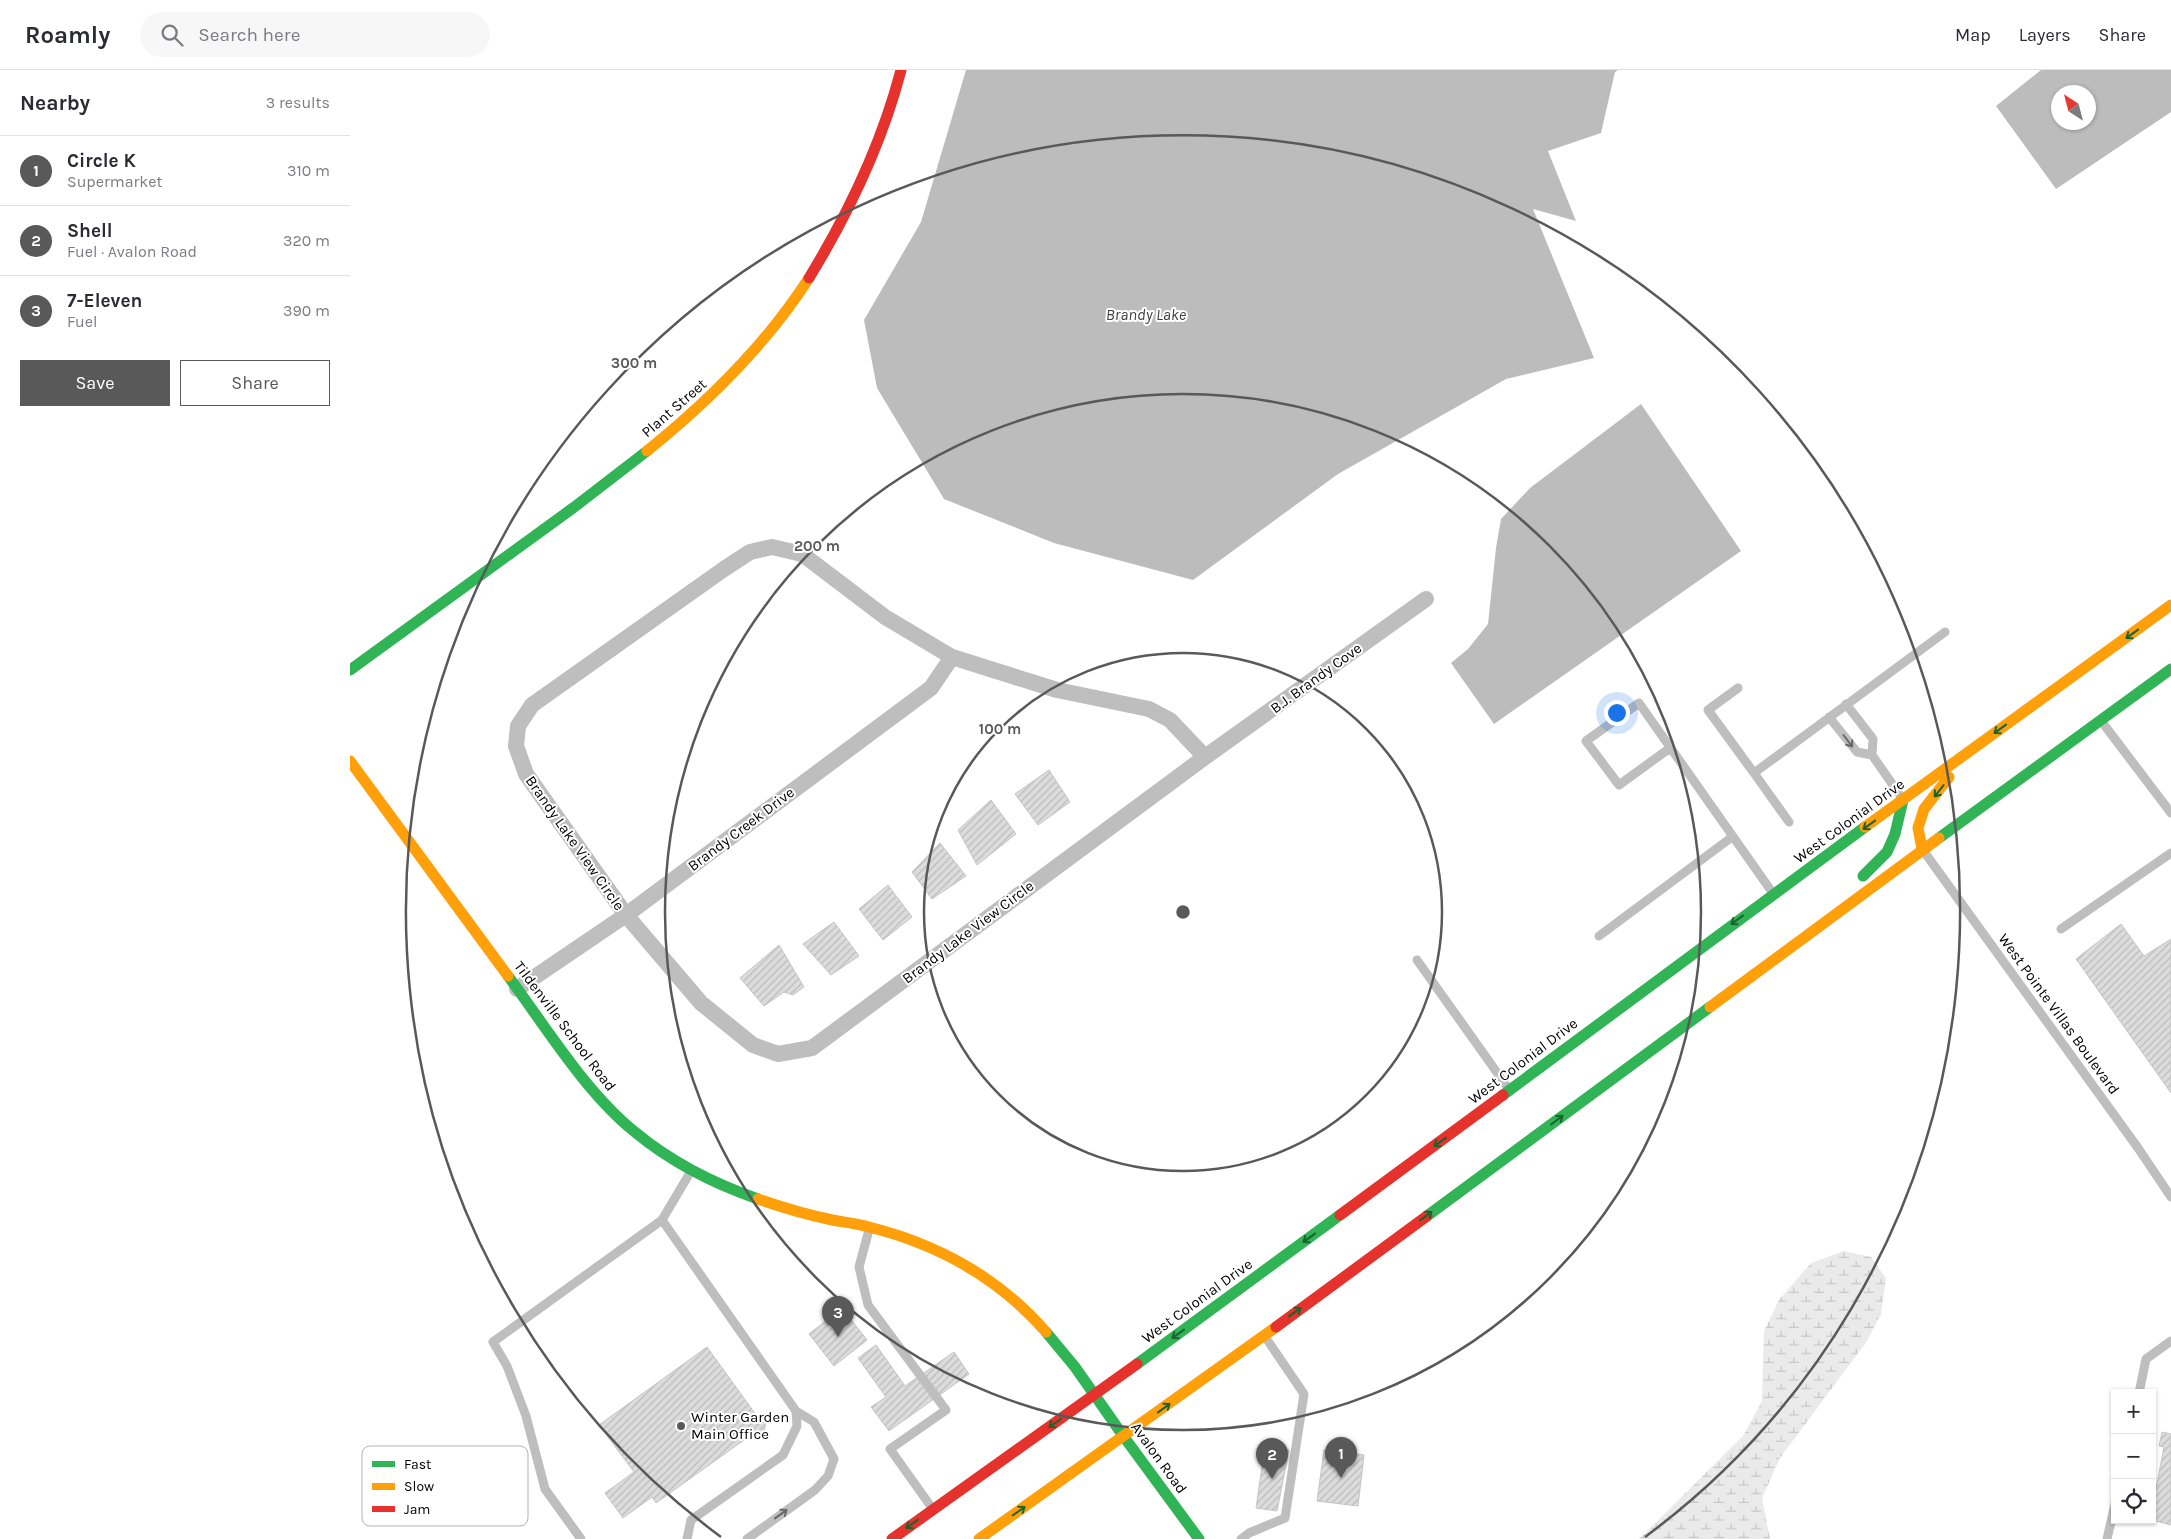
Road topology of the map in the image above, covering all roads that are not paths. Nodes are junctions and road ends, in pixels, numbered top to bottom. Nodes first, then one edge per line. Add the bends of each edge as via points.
1 (901, 70) edge
2 (1426, 599) dead end
3 (2171, 605) edge
4 (1945, 632) dead end
5 (952, 657) junction
6 (2171, 669) edge
7 (350, 670) edge
8 (1738, 688) dead end
9 (1846, 704) junction
10 (1829, 717) junction
11 (2101, 720) junction
12 (1670, 748) junction
13 (1968, 752) junction
14 (1872, 755) junction
15 (1205, 757) junction
16 (350, 762) edge
17 (1754, 773) junction
18 (1903, 800) junction
19 (2171, 813) edge
20 (1789, 822) dead end
21 (1732, 837) junction
22 (1922, 849) junction
23 (2171, 853) edge
24 (1774, 894) junction
25 (626, 915) junction
26 (2061, 929) dead end
27 (1598, 936) dead end
28 (1790, 947) junction
29 (1417, 960) dead end
30 (518, 989) junction
31 (1510, 1090) junction
32 (691, 1171) junction
33 (2171, 1197) edge
34 (662, 1220) junction
35 (870, 1227) junction
36 (1263, 1335) junction
37 (2171, 1341) edge
38 (2140, 1389) edge
39 (1095, 1394) junction
40 (796, 1411) junction
41 (1124, 1437) junction
42 (933, 1509) junction
43 (2111, 1522) edge
44 (582, 1539) edge
45 (687, 1539) edge
46 (747, 1539) edge
47 (892, 1539) edge
48 (980, 1539) edge
49 (1199, 1539) edge
50 (1241, 1539) edge
51 (2107, 1539) edge

1 - 7 main road, Plant Street via 895,94 855,195 810,276 762,343 688,419 608,483
2 - 15 street, B.J. Brandy Cove
3 -> 13 main road, West Colonial Drive
4 - 9 lane
5 - 15 street, Brandy Lake View Circle via 1057,690 1149,709 1170,720
5 - 25 street, Brandy Creek Drive via 931,688
5 - 25 street, Brandy Lake View Circle via 885,617 802,554 772,547 750,552 724,569 532,705 518,726 516,746 526,774
6 - 11 main road
8 - 17 lane via 1708,710
9 - 10 lane
9 - 14 lane via 1873,739
10 -> 14 lane via 1856,752
10 - 17 lane
11 - 19 lane
11 - 22 main road
12 - 12 lane via 1639,703 1586,741 1619,785
12 - 21 lane
13 - 18 main road, West Colonial Drive
13 -> 22 main road via 1924,809 1918,828
14 - 18 lane
15 - 25 street, Brandy Lake View Circle via 812,1048 778,1054 753,1045 700,1003
16 - 30 main road, Tildenville School Road
17 - 20 lane
18 -> 24 main road, West Colonial Drive
18 - 28 main road via 1887,852
21 - 24 lane
21 - 27 lane
22 - 28 main road
22 - 33 lane, West Pointe Villas Boulevard
23 - 26 lane
24 -> 31 main road, West Colonial Drive
25 - 30 street, Brandy Creek Drive
36 -> 28 main road
29 - 31 lane
30 - 32 main road, Tildenville School Road via 606,1104 635,1131
31 -> 39 main road, West Colonial Drive
32 - 34 lane
32 - 35 main road, Tildenville School Road via 770,1204
34 - 40 lane
34 - 44 lane via 493,1342 507,1366 526,1416 545,1489
35 - 39 main road, Tildenville School Road via 948,1256 1003,1289 1045,1328
35 - 42 lane via 859,1267 868,1305 946,1410 890,1449
41 -> 36 main road
36 - 50 lane via 1304,1394 1285,1518
37 - 38 lane via 2146,1359
39 - 41 main road, Avalon Road
39 -> 42 main road, West Colonial Drive
40 - 45 lane via 797,1426 783,1454 690,1520
46 -> 40 lane via 815,1490 828,1476 834,1459 814,1422
48 -> 41 main road
41 - 49 main road, Avalon Road
42 -> 47 main road, West Colonial Drive
43 - 51 lane

